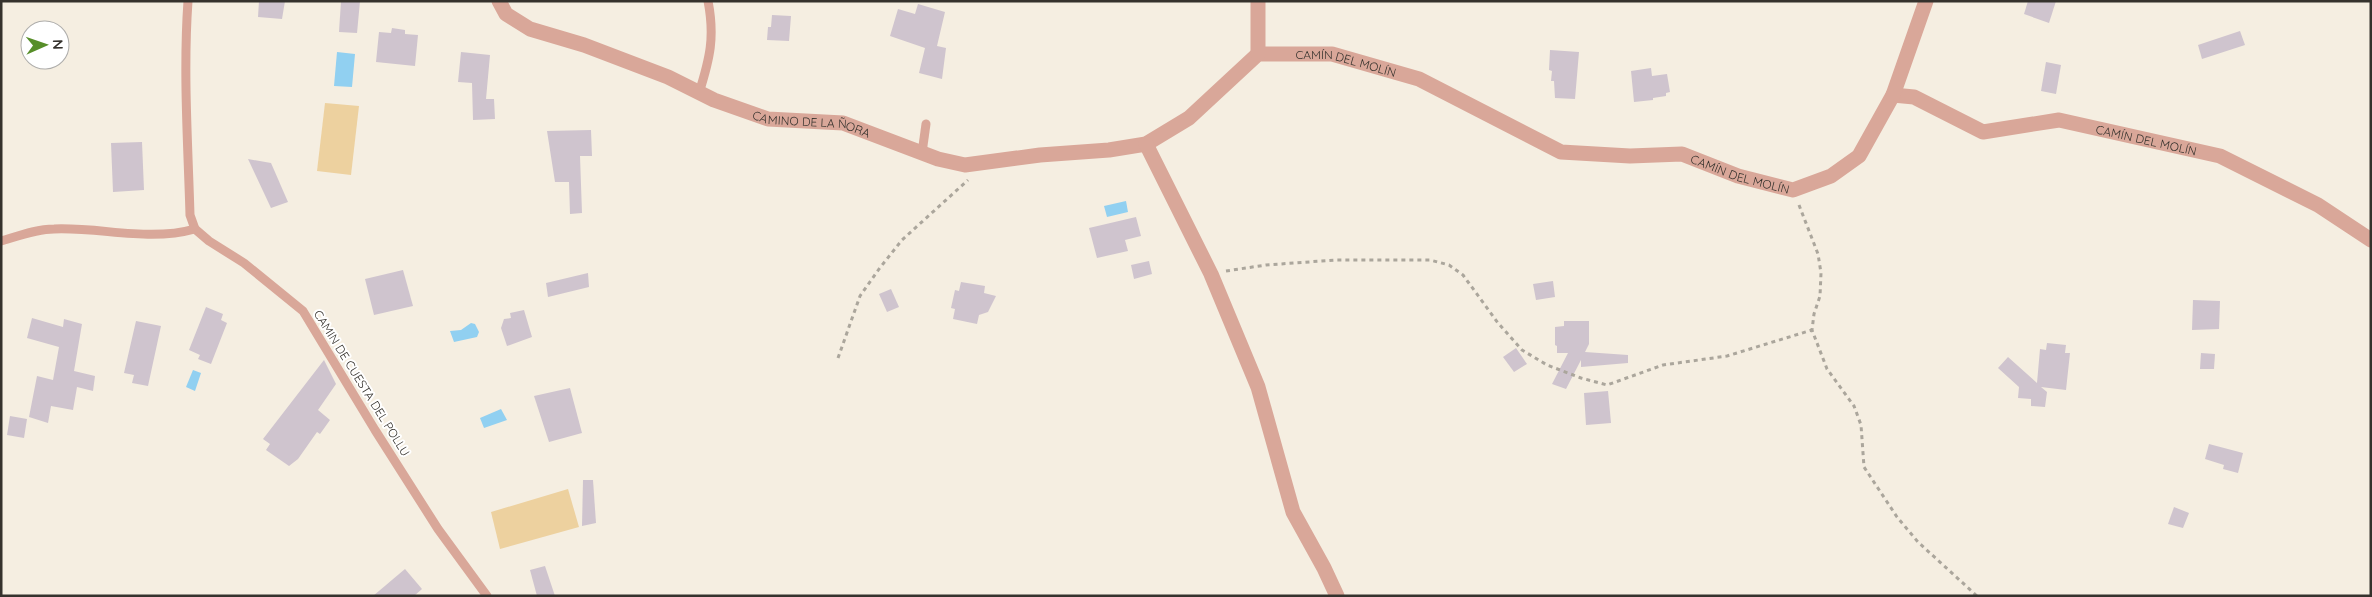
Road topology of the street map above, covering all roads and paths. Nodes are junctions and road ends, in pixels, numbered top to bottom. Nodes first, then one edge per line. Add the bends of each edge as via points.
1 (188, 1) edge
2 (498, 1) edge
3 (708, 1) edge
4 (1258, 1) edge
5 (1926, 1) edge
6 (1258, 54) junction
7 (699, 93) junction
8 (1893, 95) junction
9 (926, 124) dead end
10 (1146, 144) junction
11 (922, 153) junction
12 (976, 164) junction
13 (1793, 190) junction
14 (195, 229) junction
15 (2371, 240) edge
16 (1, 241) edge
17 (1211, 274) junction
18 (1812, 330) junction
19 (838, 358) dead end
20 (487, 596) edge
21 (1337, 596) edge
22 (1977, 596) edge

1 - 14 lane via 185,43 190,215
2 - 7 street, CAMINO DE LA ÑORA via 506,14 530,29 658,73
3 - 7 lane via 713,26 708,63
4 - 6 street
5 - 8 street
6 - 10 street via 1189,118
6 - 13 street, CAMÍN DEL MOLÍN via 1332,54 1419,79 1561,152 1630,156 1682,154 1738,176
7 - 11 street, CAMINO DE LA ÑORA via 768,119 843,124
8 - 13 street, CAMÍN DEL MOLÍN via 1859,156 1832,176
8 - 15 street, CAMÍN DEL MOLÍN via 1914,97 1983,132 2059,120 2220,156 2318,205
9 - 11 lane
10 - 12 street, CAMINO DE LA ÑORA
10 - 17 street
11 - 12 street, CAMINO DE LA ÑORA via 965,165
12 - 19 path via 966,183 902,240 879,269 860,296
13 - 18 path via 1818,254 1821,273 1820,296
14 - 16 lane via 148,236 53,229
14 - 20 lane, CAMIN DE CUESTA DEL POLLU via 244,263 303,311 422,504
17 - 18 path via 1258,266 1336,260 1430,260 1449,265 1463,274 1522,350 1547,365 1607,384 1663,365 1727,356
17 - 21 street via 1258,387 1293,512
18 - 22 path via 1827,369 1854,406 1861,425 1864,467 1918,542

